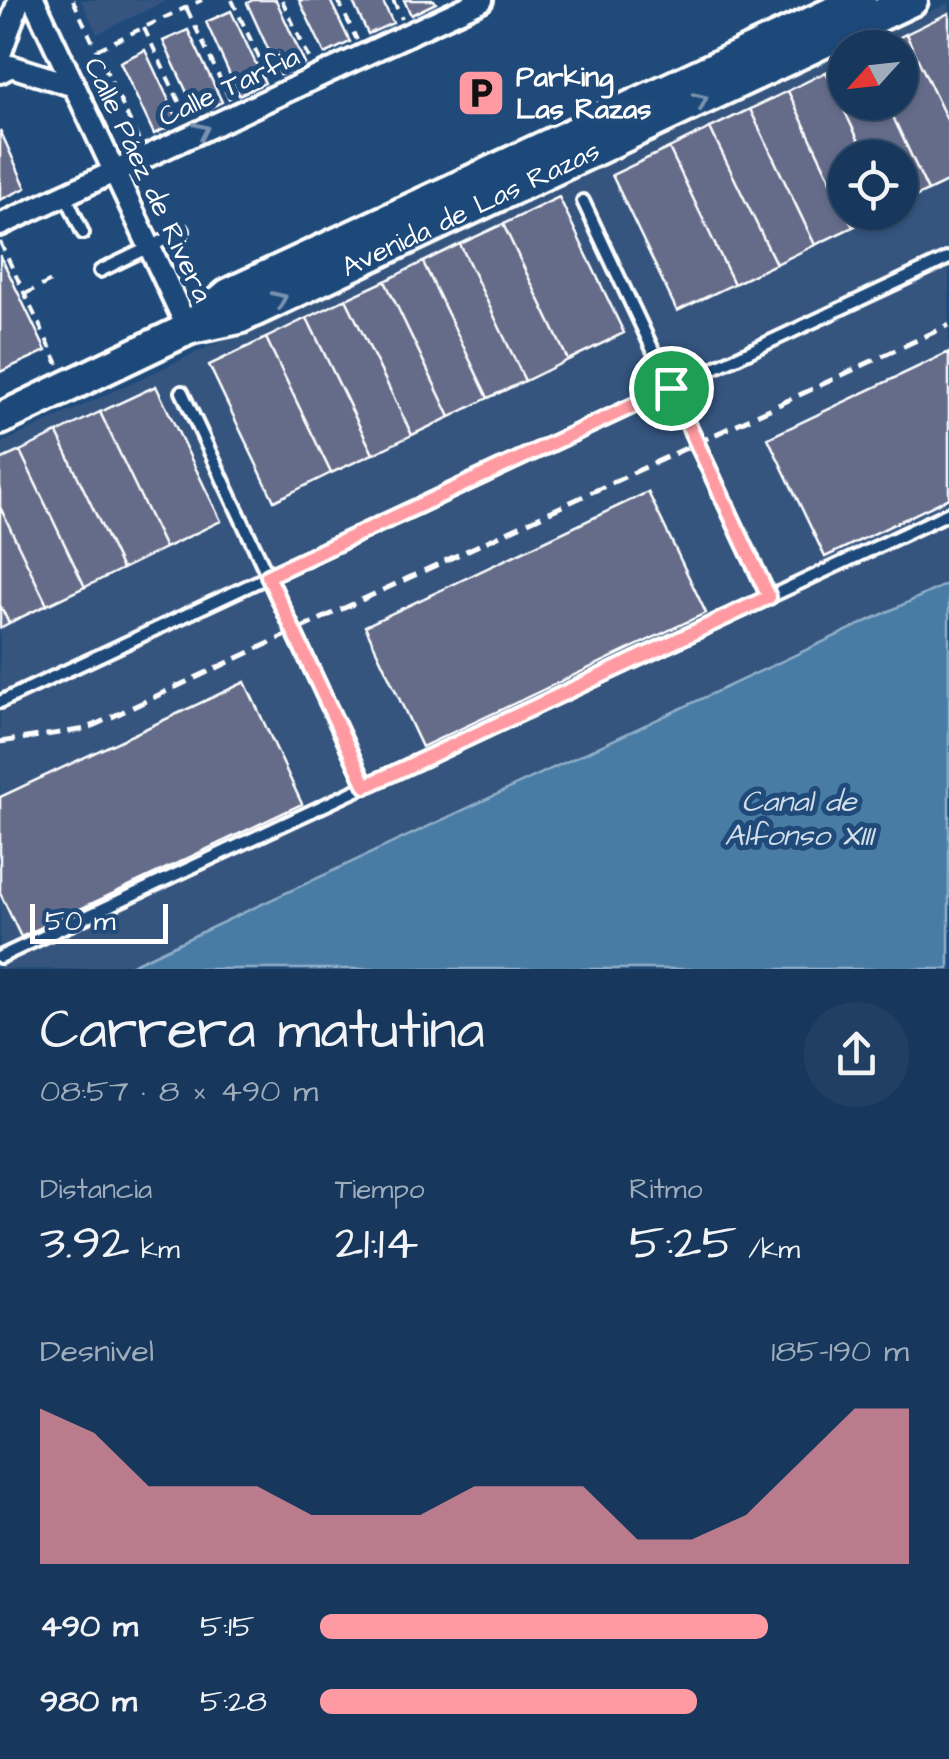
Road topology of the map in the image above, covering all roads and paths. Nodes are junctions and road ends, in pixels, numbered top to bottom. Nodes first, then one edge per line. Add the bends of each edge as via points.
1 (18, 0) edge
2 (34, 0) edge
3 (73, 0) edge
4 (202, 0) edge
5 (232, 0) edge
6 (282, 0) edge
7 (338, 0) edge
8 (393, 0) edge
9 (482, 0) edge
10 (860, 0) edge
11 (912, 0) edge
12 (186, 8) junction
13 (417, 17) dead end
14 (144, 28) junction
15 (359, 44) dead end
16 (96, 50) junction
17 (0, 54) edge
18 (0, 72) edge
19 (300, 72) dead end
20 (286, 79) dead end
21 (74, 86) junction
22 (272, 86) junction
23 (259, 92) dead end
24 (245, 98) dead end
25 (190, 124) dead end
26 (142, 147) dead end
27 (114, 171) junction
28 (65, 194) junction
29 (583, 201) dead end
30 (0, 225) edge
31 (183, 231) dead end
32 (83, 233) dead end
33 (0, 242) edge
34 (150, 248) junction
35 (949, 258) edge
36 (100, 271) dead end
37 (51, 281) dead end
38 (25, 294) junction
39 (188, 328) junction
40 (69, 387) junction
41 (671, 388) junction
42 (182, 392) dead end
43 (0, 419) edge
44 (949, 513) edge
45 (268, 576) junction
46 (769, 597) junction
47 (0, 702) edge
48 (366, 786) junction
49 (0, 957) edge

1 - 17 street
2 - 21 street, Calle Páez de Rivera
3 - 16 path
4 - 12 path
5 - 22 path
6 - 19 path via 314,66
7 - 15 path
8 - 13 path via 404,24
27 -> 9 street, Calle Tarfia
10 - 39 main road, Avenida de Las Razas via 229,294
39 -> 11 main road, Avenida de Las Razas via 239,318
12 - 14 path
12 - 24 path via 232,104
14 - 16 path
14 - 25 path
16 - 26 path
18 - 21 street via 11,66
20 - 22 path
21 - 27 street, Calle Páez de Rivera
22 - 23 path
27 - 28 street, Calle Tarfia
27 - 34 street, Calle Páez de Rivera
28 - 30 street, Calle Tarfia
28 - 32 lane
29 - 41 lane
31 - 34 lane
33 - 38 path
34 - 36 lane
34 - 39 street, Calle Páez de Rivera
35 - 41 lane
37 - 38 path
38 - 40 path
39 - 40 main road, Avenida de Las Razas
40 - 43 main road, Avenida de Las Razas
41 - 45 lane
41 - 46 lane
42 - 45 lane
44 - 46 lane
45 - 47 lane
45 - 48 lane
46 - 48 lane
48 - 49 lane

